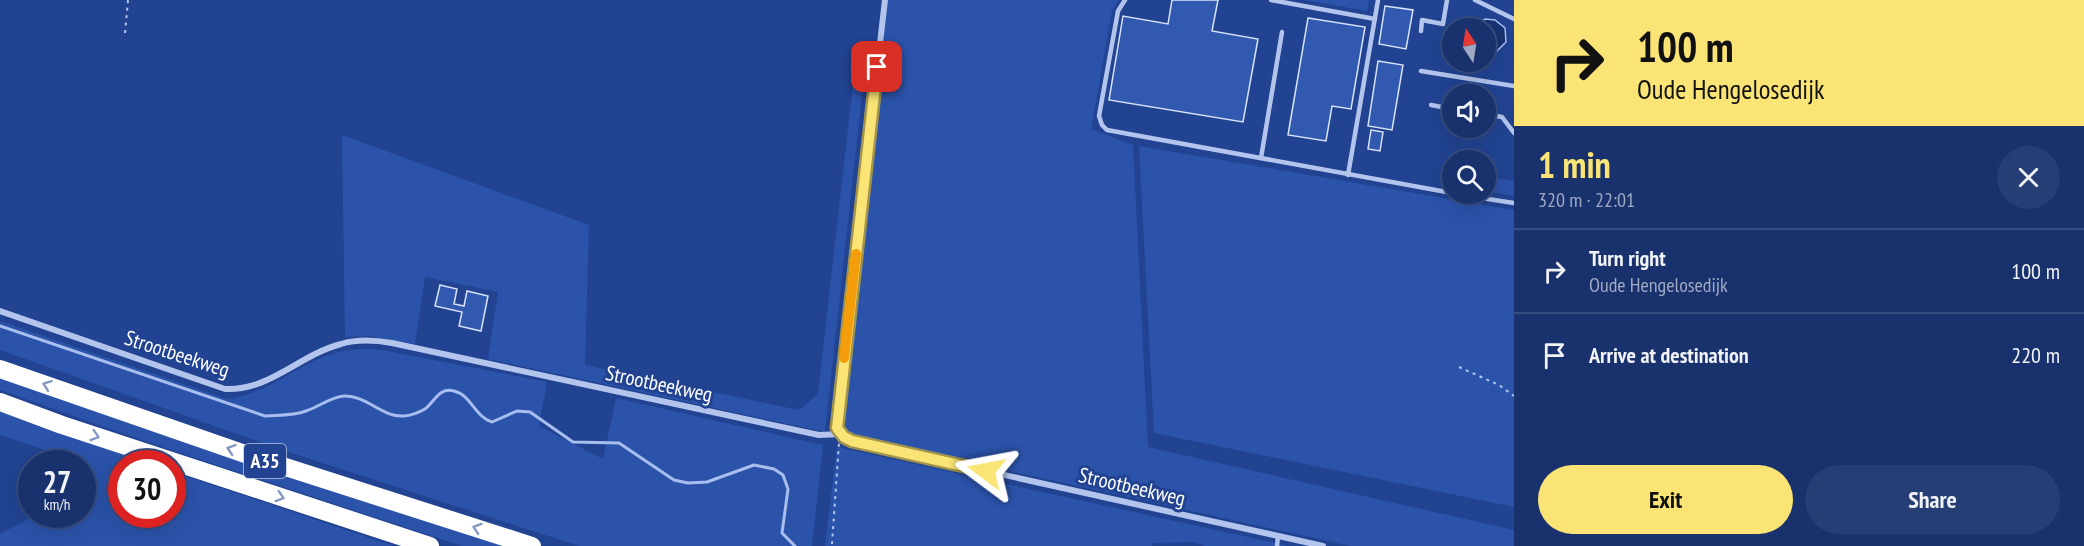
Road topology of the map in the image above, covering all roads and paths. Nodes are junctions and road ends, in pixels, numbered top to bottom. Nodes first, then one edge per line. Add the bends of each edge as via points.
1 (128, 0) edge
2 (885, 0) edge
3 (1125, 0) edge
4 (1271, 0) edge
5 (1378, 0) edge
6 (1448, 0) edge
7 (1475, 0) edge
8 (1375, 19) junction
9 (1514, 19) edge
10 (1421, 31) dead end
11 (1282, 32) dead end
12 (125, 33) dead end
13 (1420, 71) dead end
14 (1514, 86) edge
15 (1431, 105) dead end
16 (1442, 107) edge
17 (1496, 116) edge
18 (1514, 133) edge
19 (1261, 158) junction
20 (1348, 175) junction
21 (1442, 191) edge
22 (1496, 200) edge
23 (1514, 203) edge
24 (0, 311) edge
25 (1459, 367) dead end
26 (0, 369) edge
27 (1514, 396) edge
28 (0, 402) edge
29 (841, 434) junction
30 (1278, 536) junction
31 (832, 544) dead end
32 (430, 546) edge
33 (532, 546) edge
34 (1277, 546) edge
35 (1323, 546) edge

1 - 12 path
2 - 29 street via 838,413
3 - 19 lane via 1118,11 1099,116 1102,125 1107,130
4 - 8 lane
5 - 8 lane
6 - 10 lane via 1443,24 1422,20
7 - 9 lane
8 - 20 lane
11 - 19 lane
13 - 14 lane
15 - 16 lane
17 - 18 lane via 1502,117
19 - 20 lane
20 - 21 lane
22 - 23 lane
24 - 29 street, Strootbeekweg via 225,389 268,381 342,344 376,341 819,435
25 - 27 path
33 -> 26 highway, A35 via 248,455
28 -> 32 highway, A35
29 - 30 street, Strootbeekweg via 852,441
29 - 31 path
30 - 34 lane
30 - 35 street, Strootbeekweg

